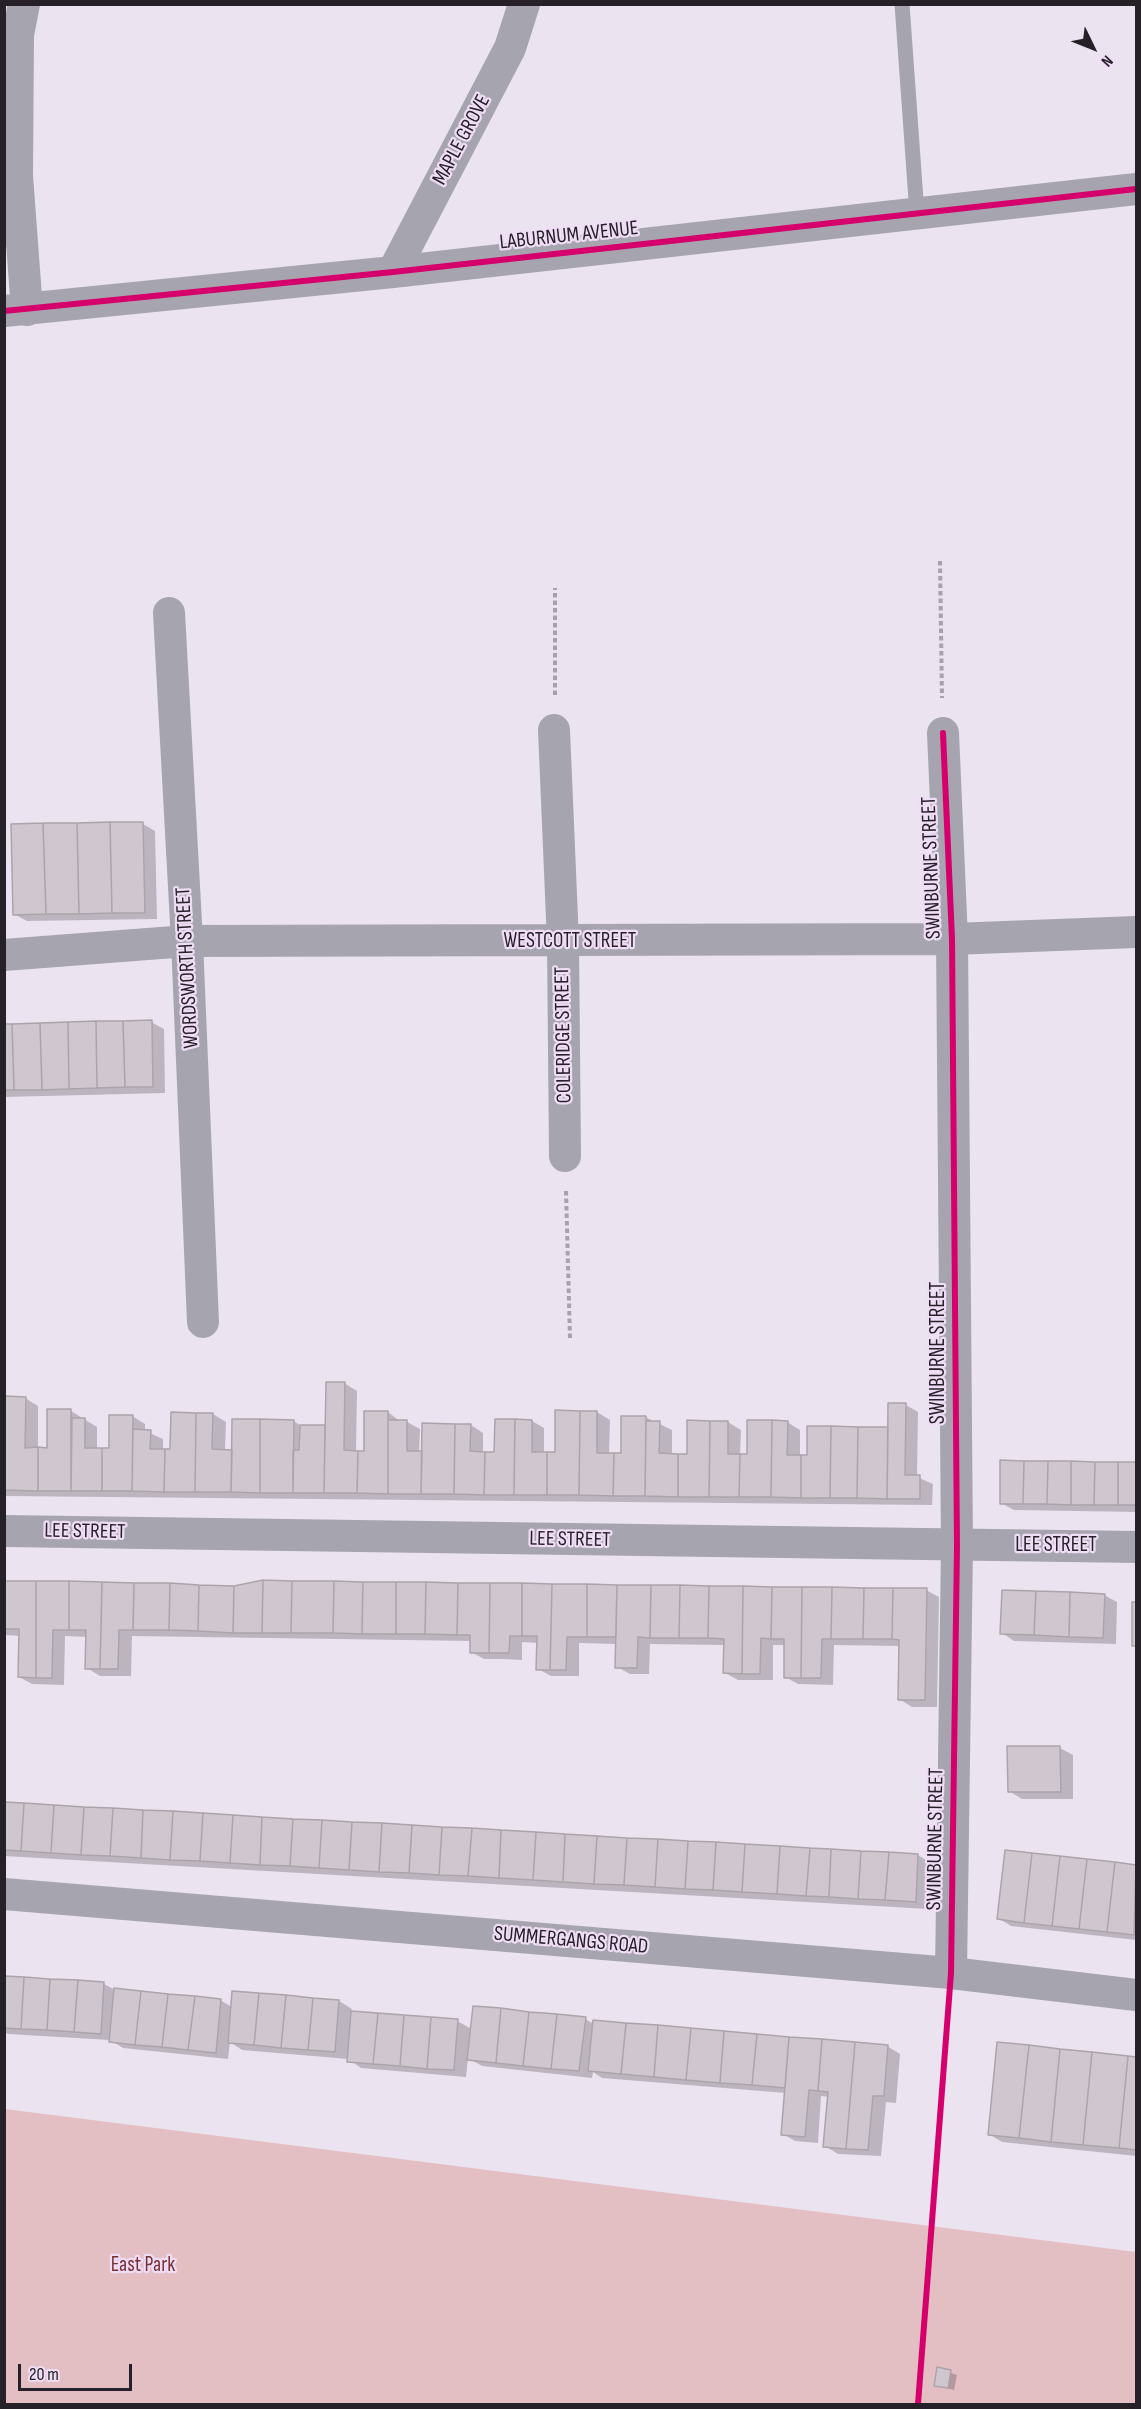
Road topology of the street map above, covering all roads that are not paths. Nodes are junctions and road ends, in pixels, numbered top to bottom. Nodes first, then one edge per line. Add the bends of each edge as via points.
1 (24, 4) edge
2 (524, 4) edge
3 (902, 4) edge
4 (1137, 189) edge
5 (917, 214) junction
6 (393, 272) junction
7 (16, 310) edge
8 (169, 614) dead end
9 (554, 730) road end
10 (943, 733) road end
11 (1137, 932) edge
12 (952, 939) junction
13 (187, 941) junction
14 (562, 942) junction
15 (4, 955) edge
16 (565, 1156) road end
17 (202, 1322) dead end
18 (4, 1531) edge
19 (957, 1546) junction
20 (1137, 1547) edge
21 (4, 1894) edge
22 (951, 1973) junction
23 (1137, 1995) edge

1 - 7 street via 18,35
2 - 6 street, MAPLE GROVE via 510,48
3 - 5 lane
4 - 5 street, LABURNUM AVENUE
5 - 6 street, LABURNUM AVENUE
6 - 7 street, LABURNUM AVENUE
8 - 13 street, WORDSWORTH STREET
9 - 14 street, COLERIDGE STREET
10 - 12 street, SWINBURNE STREET
11 - 12 street, WESTCOTT STREET
12 - 14 street, WESTCOTT STREET
12 - 19 street, SWINBURNE STREET
13 - 14 street, WESTCOTT STREET
13 - 15 street, WESTCOTT STREET
13 - 17 street, WORDSWORTH STREET
14 - 16 street, COLERIDGE STREET
18 - 19 street, LEE STREET
19 - 20 street, LEE STREET
19 - 22 street, SWINBURNE STREET
21 - 22 street, SUMMERGANGS ROAD
22 - 23 street, SUMMERGANGS ROAD

